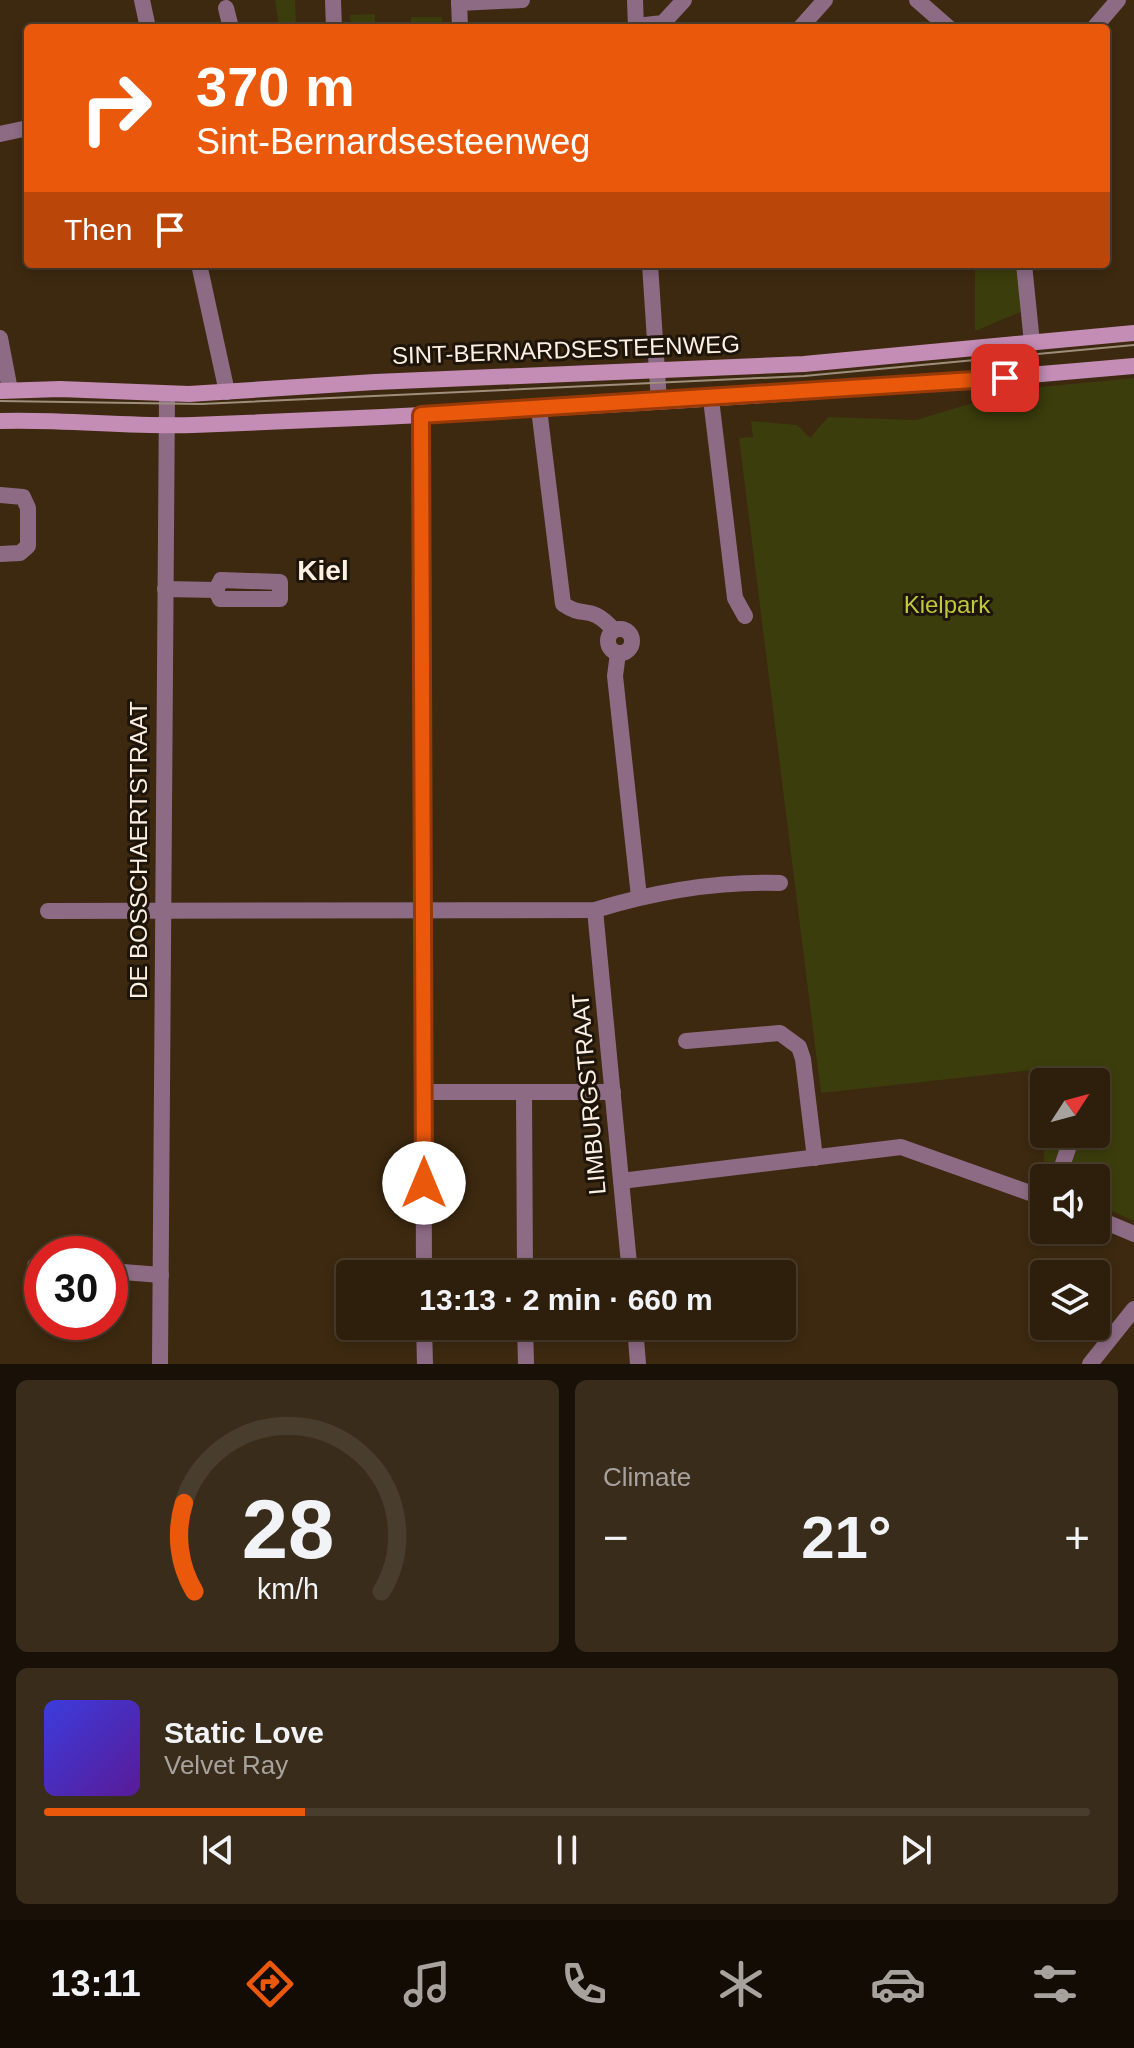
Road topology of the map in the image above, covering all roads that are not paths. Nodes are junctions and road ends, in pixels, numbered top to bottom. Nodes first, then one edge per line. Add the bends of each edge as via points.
1 (142, 0) edge
2 (333, 0) edge
3 (522, 0) edge
4 (635, 0) edge
5 (684, 0) edge
6 (825, 0) edge
7 (917, 0) edge
8 (1118, 0) edge
9 (459, 1) edge
10 (226, 8) dead end
11 (147, 24) edge
12 (230, 24) edge
13 (334, 24) edge
14 (460, 24) edge
15 (636, 24) edge
16 (656, 24) edge
17 (804, 24) edge
18 (942, 24) edge
19 (1097, 24) edge
20 (24, 129) edge
21 (0, 134) edge
22 (200, 268) edge
23 (650, 268) edge
24 (1024, 268) edge
25 (1134, 333) edge
26 (0, 338) edge
27 (1032, 343) junction
28 (1134, 366) edge
29 (656, 370) junction
30 (5, 390) edge
31 (227, 392) junction
32 (167, 394) junction
33 (711, 399) junction
34 (659, 402) junction
35 (539, 409) junction
36 (421, 415) junction
37 (0, 421) edge
38 (165, 425) junction
39 (0, 495) edge
40 (0, 554) edge
41 (165, 589) junction
42 (216, 590) dead end
43 (745, 616) dead end
44 (780, 883) dead end
45 (639, 897) junction
46 (422, 910) junction
47 (595, 910) junction
48 (48, 911) dead end
49 (163, 911) junction
50 (686, 1041) dead end
51 (423, 1092) junction
52 (524, 1092) junction
53 (613, 1092) junction
54 (815, 1158) junction
55 (621, 1181) junction
56 (1030, 1193) edge
57 (1110, 1224) edge
58 (1134, 1234) edge
59 (424, 1260) edge
60 (525, 1260) edge
61 (629, 1260) edge
62 (128, 1272) edge
63 (161, 1275) junction
64 (1134, 1309) edge
65 (424, 1340) edge
66 (525, 1340) edge
67 (636, 1340) edge
68 (1096, 1362) edge
69 (160, 1364) edge
70 (425, 1364) edge
71 (526, 1364) edge
72 (638, 1364) edge

1 - 11 street
2 - 13 street
3 - 9 street
4 - 15 street
5 - 16 street
6 - 17 street
7 - 18 street
8 - 19 street
9 - 14 street
10 - 12 street
20 - 21 street
22 - 31 street
23 - 29 street
24 - 27 street
25 - 27 street, SINT-BERNARDSESTEENWEG
26 - 30 street
27 - 29 street, SINT-BERNARDSESTEENWEG via 804,364
28 - 33 street
29 - 31 street, SINT-BERNARDSESTEENWEG
29 - 34 street
30 - 32 street, SINT-BERNARDSESTEENWEG
31 - 32 street, SINT-BERNARDSESTEENWEG
32 - 38 street, DE BOSSCHAERTSTRAAT
33 - 34 street
33 - 43 street via 735,598
34 - 35 street
35 - 36 street
35 - 45 street via 563,604 599,614 631,639 628,649 618,653 615,676
36 - 38 street
36 - 46 street
37 - 38 street
38 - 41 street, DE BOSSCHAERTSTRAAT
39 - 40 street via 23,497 28,508 28,546 20,553
41 - 42 street
41 - 49 street, DE BOSSCHAERTSTRAAT
44 - 45 street
45 - 47 street
46 - 47 street
46 - 49 street
46 - 51 street
47 - 53 street, LIMBURGSTRAAT
48 - 49 street
49 - 63 street, DE BOSSCHAERTSTRAAT
50 - 54 street via 780,1033 789,1038 803,1059
51 - 52 street
51 - 59 street
52 - 53 street
52 - 60 street
53 - 55 street, LIMBURGSTRAAT
54 - 55 street
54 - 56 street via 901,1147
55 - 61 street, LIMBURGSTRAAT
57 - 58 street
62 - 63 street
63 - 69 street, DE BOSSCHAERTSTRAAT
64 - 68 street
65 - 70 street
66 - 71 street
67 - 72 street

